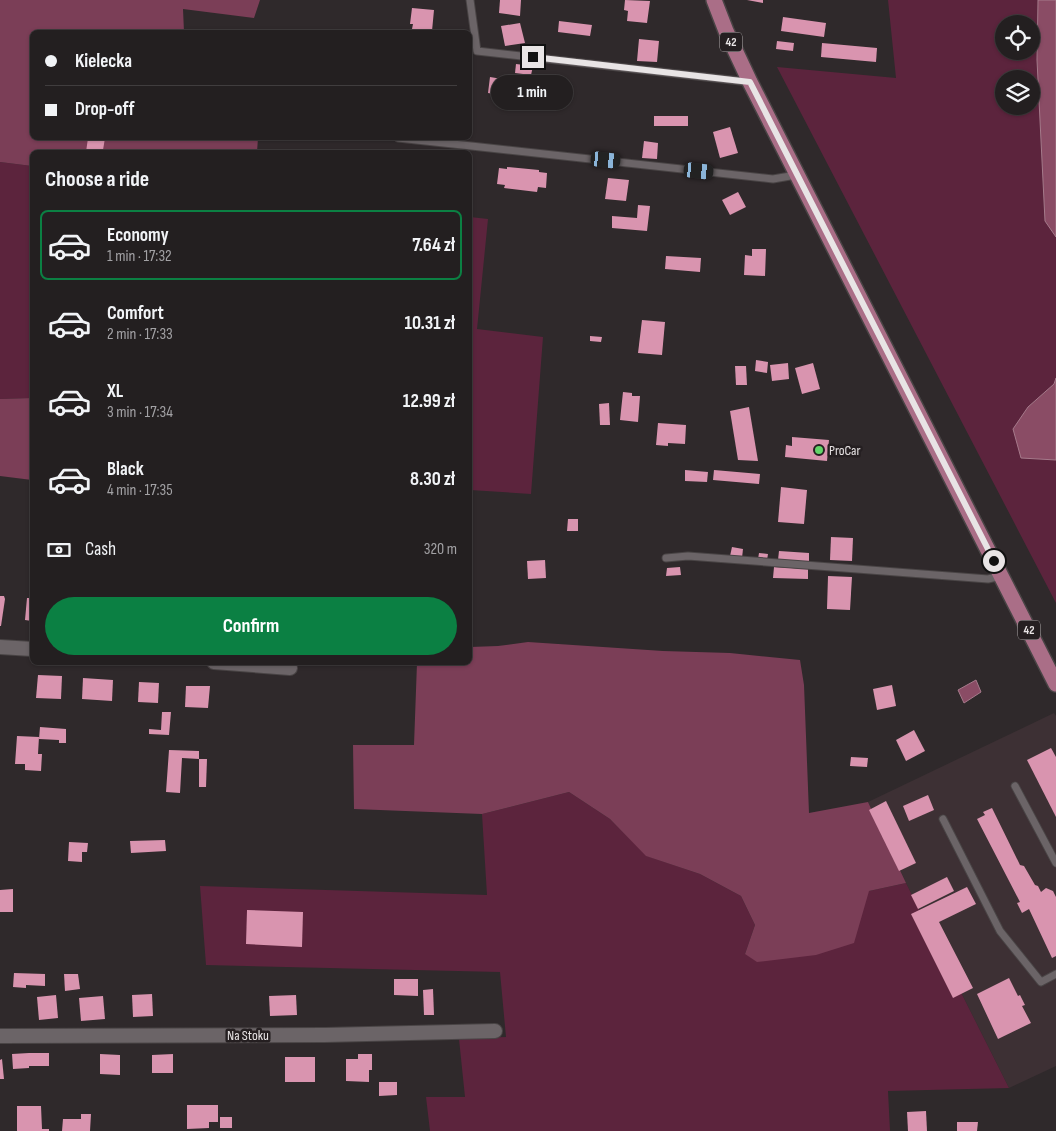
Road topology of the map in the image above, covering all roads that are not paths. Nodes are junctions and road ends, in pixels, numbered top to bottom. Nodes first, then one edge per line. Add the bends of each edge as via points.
1 (470, 0) edge
2 (714, 0) edge
3 (474, 51) edge
4 (750, 82) junction
5 (416, 140) edge
6 (797, 175) junction
7 (666, 558) dead end
8 (1001, 576) junction
9 (0, 647) edge
10 (30, 649) edge
11 (252, 665) edge
12 (290, 668) dead end
13 (1056, 684) edge
14 (1015, 786) dead end
15 (942, 819) dead end
16 (1056, 863) edge
17 (1056, 974) edge
18 (496, 1031) dead end
19 (0, 1036) edge

1 - 3 lane
2 - 4 main road, 42
3 - 4 lane
4 - 6 main road, 42
5 - 6 lane via 773,179
6 - 8 main road, 42
7 - 8 lane via 688,556 988,578
8 - 13 main road, 42
9 - 10 street
11 - 12 street
14 - 16 lane
15 - 17 lane via 1000,932 1041,982
18 - 19 street, Na Stoku

